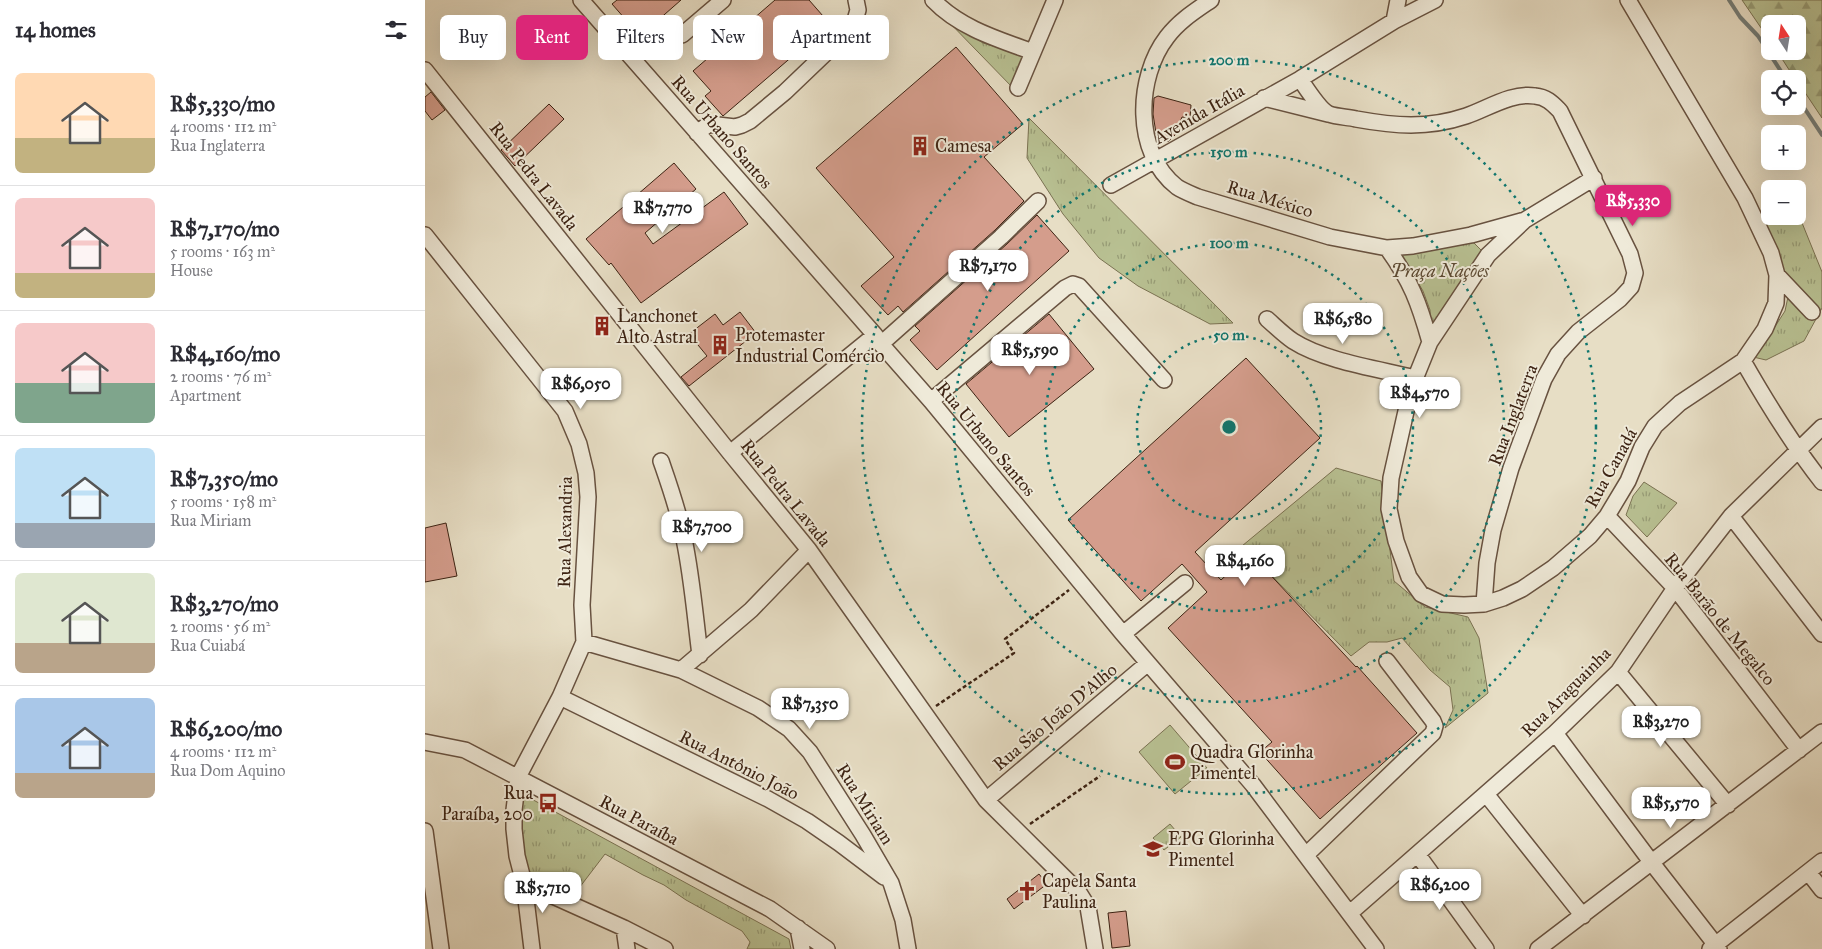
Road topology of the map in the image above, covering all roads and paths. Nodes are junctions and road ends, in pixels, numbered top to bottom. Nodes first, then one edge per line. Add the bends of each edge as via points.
1 (581, 0) edge
2 (723, 0) edge
3 (856, 0) edge
4 (933, 0) edge
5 (1055, 0) edge
6 (1211, 0) edge
7 (1398, 0) edge
8 (1435, 0) edge
9 (1628, 0) edge
10 (1394, 21) junction
11 (683, 34) edge
12 (1033, 52) junction
13 (425, 70) edge
14 (1300, 79) junction
15 (1018, 88) dead end
16 (1264, 98) junction
17 (1328, 114) junction
18 (697, 133) junction
19 (1156, 160) junction
20 (1593, 178) junction
21 (1111, 185) dead end
22 (1038, 201) dead end
23 (1525, 220) junction
24 (425, 235) edge
25 (1471, 235) junction
26 (1387, 248) junction
27 (1487, 255) junction
28 (1777, 275) junction
29 (1812, 312) dead end
30 (1267, 319) dead end
31 (878, 340) junction
32 (1430, 342) junction
33 (1743, 361) junction
34 (1415, 378) junction
35 (1164, 380) dead end
36 (931, 401) junction
37 (1822, 427) edge
38 (1797, 450) junction
39 (730, 453) junction
40 (661, 461) dead end
41 (1822, 482) edge
42 (1607, 516) junction
43 (1731, 516) junction
44 (809, 550) junction
45 (1081, 582) junction
46 (1185, 583) dead end
47 (1675, 588) junction
48 (1484, 604) junction
49 (1123, 634) junction
50 (1822, 634) edge
51 (584, 642) junction
52 (700, 655) junction
53 (1387, 661) dead end
54 (1148, 663) junction
55 (681, 670) junction
56 (1618, 672) junction
57 (560, 697) junction
58 (924, 714) junction
59 (1822, 732) edge
60 (1555, 733) junction
61 (425, 742) edge
62 (1799, 750) junction
63 (1100, 776) dead end
64 (518, 777) junction
65 (1486, 794) junction
66 (986, 800) junction
67 (1728, 805) junction
68 (425, 831) edge
69 (1018, 832) junction
70 (1418, 854) junction
71 (1306, 855) junction
72 (1822, 861) edge
73 (1651, 863) junction
74 (1808, 872) junction
75 (525, 883) junction
76 (891, 883) junction
77 (1822, 890) edge
78 (1350, 914) junction
79 (1583, 916) junction
80 (624, 928) junction
81 (798, 928) junction
82 (1715, 947) edge
83 (441, 949) edge
84 (532, 949) edge
85 (627, 949) edge
86 (665, 949) edge
87 (802, 949) edge
88 (827, 949) edge
89 (908, 949) edge
90 (1095, 949) edge
91 (1377, 949) edge
92 (1486, 949) edge
93 (1538, 949) edge

1 - 18 street, Rua Urbano Santos
2 - 11 street
3 - 18 street via 858,10 853,27 785,92 742,125 709,124
4 - 12 street via 964,25
5 - 12 street
6 - 19 street, Rua México via 1183,20 1167,37 1153,63 1145,90 1144,114 1147,141
7 - 10 street
8 - 10 street, Avenida Itália
9 - 28 street via 1745,198 1771,253
10 - 14 street, Avenida Itália
12 - 15 street
13 - 39 street, Rua Pedra Lavada
14 - 16 street, Avenida Itália
14 - 17 street
16 - 17 street, Rua Inglaterra
16 - 19 street, Avenida Itália
17 - 20 street, Rua Inglaterra via 1412,126 1442,123 1515,97 1534,95 1548,100 1561,111
18 - 31 street, Rua Urbano Santos
19 - 21 street, Avenida Itália
19 - 26 street, Rua México via 1177,187 1197,197 1330,237
20 - 23 street, Rua México
20 - 48 street, Rua Inglaterra via 1630,254 1635,273 1631,287 1578,332 1558,354 1544,379 1511,468 1493,530
22 - 31 street via 1001,237
23 - 25 street, Rua México
23 - 27 street, Rua Canadá
24 - 51 street, Rua Alexandria via 565,411 579,444 588,497 582,605
25 - 26 street, Rua México
25 - 27 street via 1482,241
26 - 32 street via 1413,289
27 - 32 street, Rua Canadá
28 - 29 street
28 - 33 street via 1776,303 1765,329
30 - 34 street via 1292,341 1309,350
31 - 36 street, Rua Urbano Santos
31 - 39 street
32 - 34 street, Rua Canadá
33 - 38 street
33 - 42 street, Rua Canadá via 1680,403 1655,426
34 - 48 street, Rua Canadá via 1391,478 1389,509 1396,541 1409,577 1421,594 1442,604
35 - 36 street via 1079,286 1073,284
36 - 45 street, Rua Urbano Santos
37 - 38 street, Rua Araguainha
38 - 41 street
38 - 43 street, Rua Araguainha
39 - 44 street, Rua Pedra Lavada
40 - 52 street via 684,538
42 - 47 street, Rua Barão de Megalco
42 - 48 street, Rua Canadá via 1590,536 1553,568 1522,589
43 - 47 street, Rua Araguainha
43 - 50 street
44 - 52 street via 751,610
44 - 58 street, Rua Pedra Lavada
45 - 49 street, Rua Urbano Santos
45 - 58 path via 1005,639 1014,653
46 - 49 street
47 - 56 street, Rua Araguainha
47 - 62 street, Rua Barão de Megalco
49 - 54 street, Rua Urbano Santos
51 - 55 street, Rua Miriam
51 - 57 street, Rua Alexandria
52 - 55 street
53 - 71 street via 1433,721 1433,733
54 - 66 street, Rua São João D'Alho
54 - 71 street, Rua Urbano Santos via 1253,785
55 - 76 street, Rua Miriam via 758,708 789,730 810,752
56 - 60 street, Rua Araguainha
56 - 67 street
57 - 64 street, Rua Alexandria
57 - 76 street, Rua Antônio João via 768,799 823,832
58 - 66 street, Rua Pedra Lavada
59 - 62 street
60 - 65 street, Rua Araguainha
60 - 73 street
61 - 64 street, Rua Paraíba via 465,750
62 - 67 street
63 - 69 path
64 - 75 street via 514,829
64 - 81 street, Rua Paraíba via 770,909
65 - 70 street, Rua Araguainha
65 - 79 street
66 - 69 street, Rua Pedra Lavada
67 - 73 street
68 - 83 street
69 - 90 street, Rua Pedra Lavada via 1078,891 1088,907
70 - 78 street, Rua Araguainha
70 - 92 street
71 - 78 street, Rua Urbano Santos
72 - 74 street
73 - 79 street
73 - 82 street
74 - 77 street
74 - 82 street
75 - 80 street
75 - 84 street
76 - 89 street, Rua Miriam
78 - 91 street, Rua Urbano Santos
79 - 93 street
80 - 85 street
80 - 86 street
81 - 87 street
81 - 88 street, Rua Paraíba

